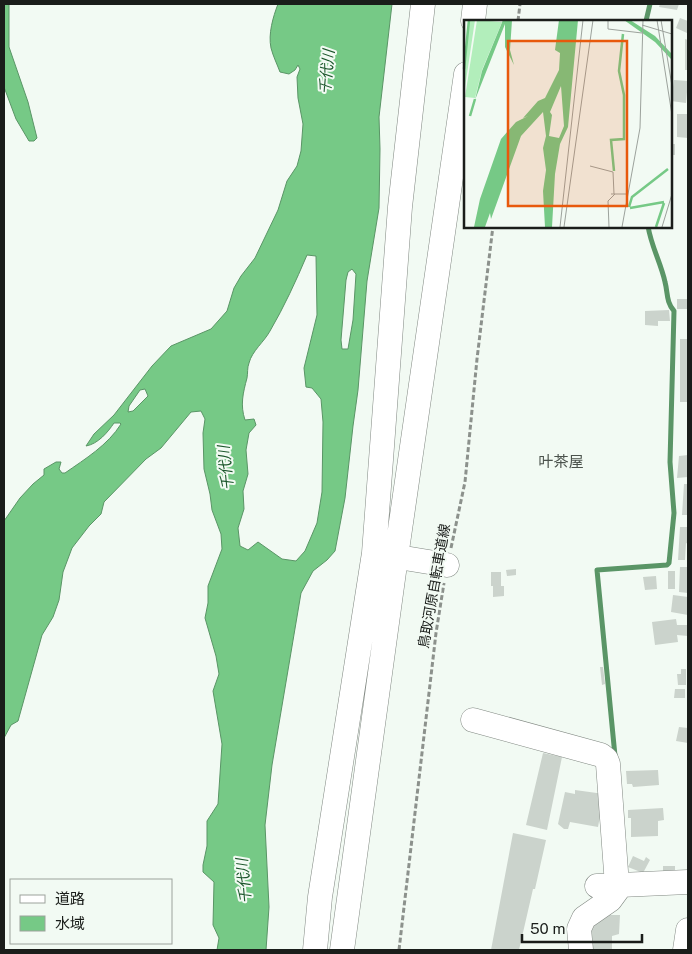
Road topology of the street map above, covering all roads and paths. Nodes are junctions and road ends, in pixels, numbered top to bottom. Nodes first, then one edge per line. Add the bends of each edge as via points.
1 (423, 4) edge
2 (475, 4) edge
3 (520, 4) edge
4 (473, 20) edge
5 (518, 20) edge
6 (464, 86) edge
7 (493, 228) edge
8 (385, 555) junction
9 (447, 565) junction
10 (473, 720) dead end
11 (688, 882) edge
12 (612, 885) junction
13 (688, 930) edge
14 (315, 950) edge
15 (342, 950) edge
16 (399, 950) edge
17 (581, 950) edge
18 (684, 950) edge

1 - 8 street via 400,207
2 - 4 street
3 - 5 path
6 - 8 street
7 - 9 path, 鳥取河原自転車道線 via 464,482
8 - 9 street
8 - 14 street via 320,897
8 - 15 street
9 - 16 path, 鳥取河原自転車道線 via 436,633
10 - 12 street via 606,759
11 - 12 street
12 - 17 street via 610,900 584,918 579,930
13 - 18 street

